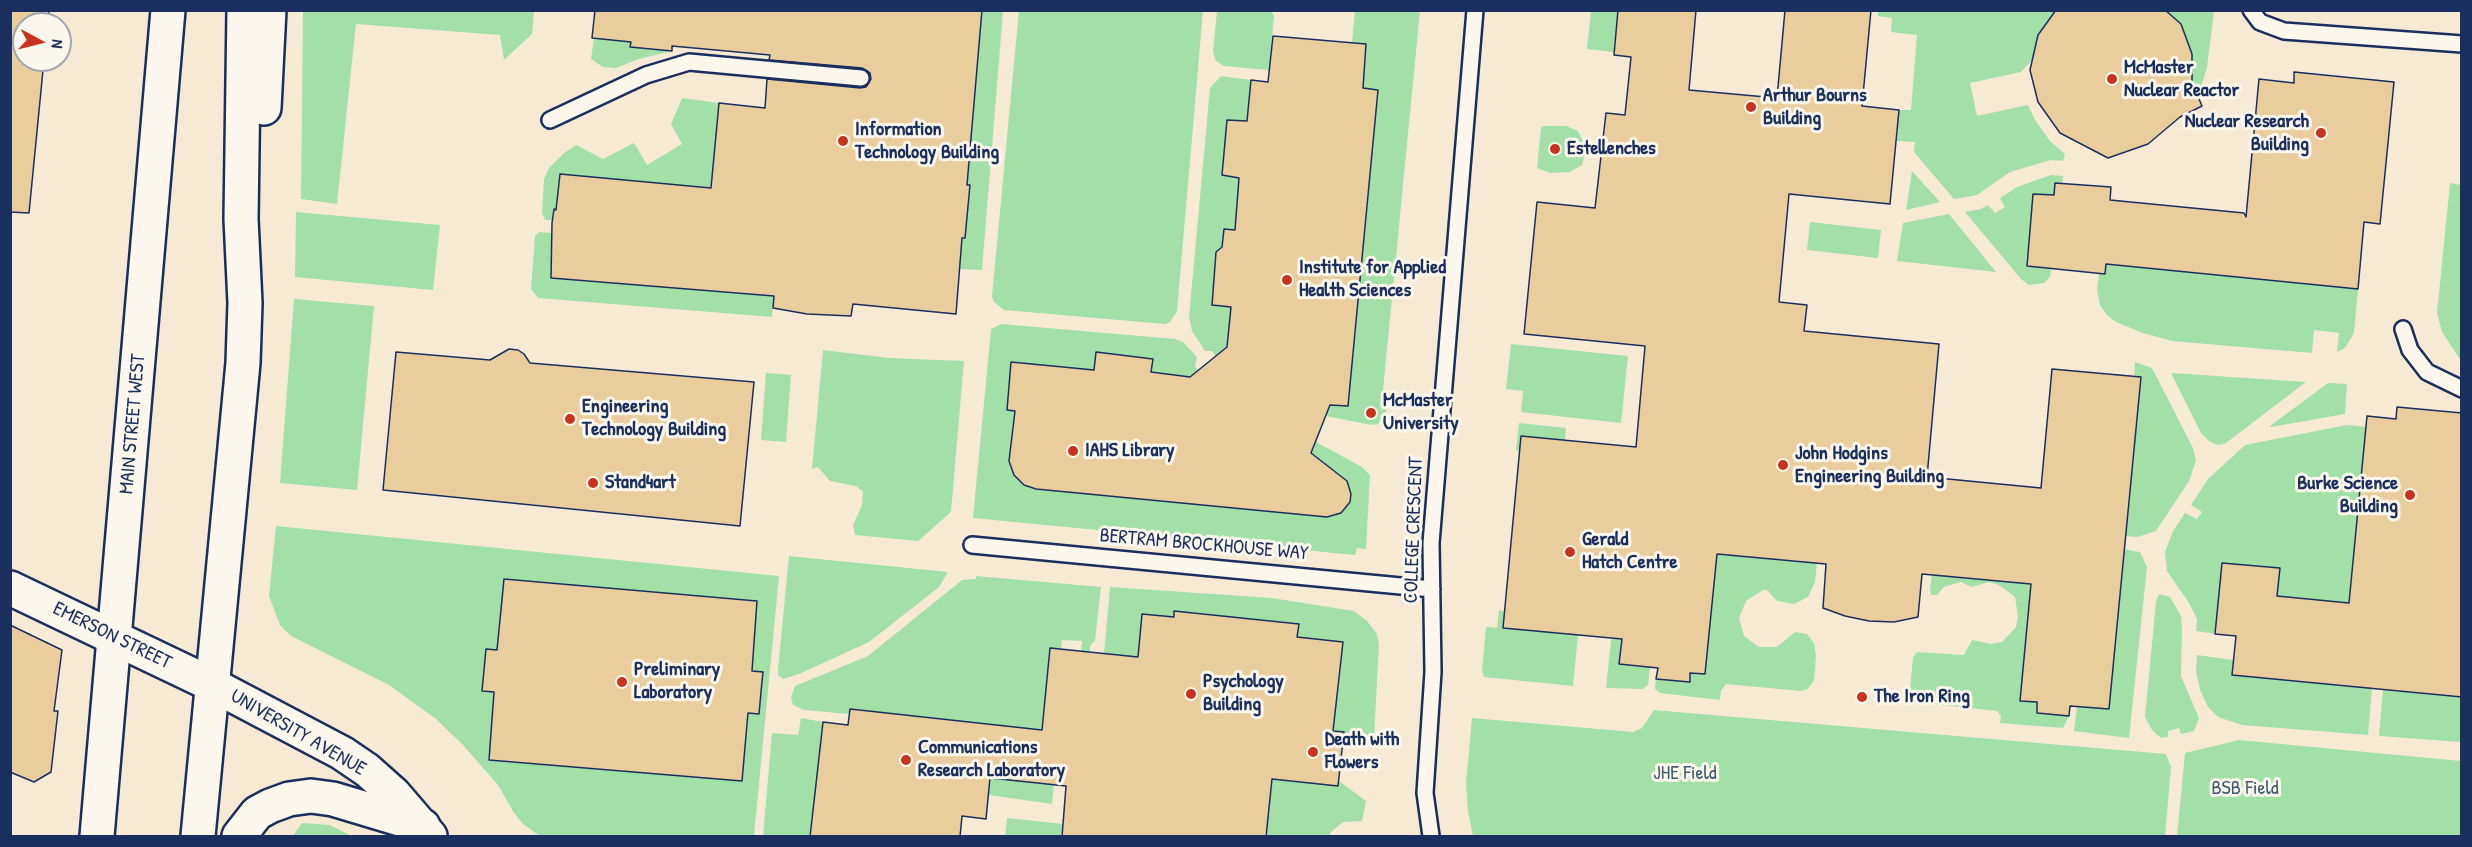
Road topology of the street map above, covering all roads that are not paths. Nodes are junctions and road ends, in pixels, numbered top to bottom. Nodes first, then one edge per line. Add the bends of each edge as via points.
1 (168, 10) edge
2 (244, 10) edge
3 (268, 10) edge
4 (1475, 10) edge
5 (2251, 10) edge
6 (2462, 44) edge
7 (861, 78) dead end
8 (550, 120) dead end
9 (245, 303) junction
10 (2403, 328) dead end
11 (2462, 389) edge
12 (972, 545) dead end
13 (10, 588) edge
14 (1432, 589) junction
15 (114, 637) junction
16 (213, 685) junction
17 (426, 831) edge
18 (97, 837) edge
19 (198, 837) edge
20 (239, 837) edge
21 (1431, 837) edge

1 - 15 main road, MAIN STREET WEST
2 - 9 main road via 241,219
3 - 9 main road via 260,219
4 - 14 lane, COLLEGE CRESCENT via 1431,543
5 - 6 lane via 2260,22 2284,31
7 - 8 lane via 689,62 646,75
9 - 16 main road via 237,438
10 - 11 lane via 2410,350 2427,372
12 - 14 lane, BERTRAM BROCKHOUSE WAY
13 - 15 main road, EMERSON STREET
14 - 21 lane, COLLEGE CRESCENT via 1433,672 1425,794
15 - 16 main road, EMERSON STREET
15 - 18 main road, MAIN STREET WEST
16 - 17 main road, UNIVERSITY AVENUE via 367,770
16 - 19 main road
17 - 20 main road via 333,799 311,796 289,799 257,813

